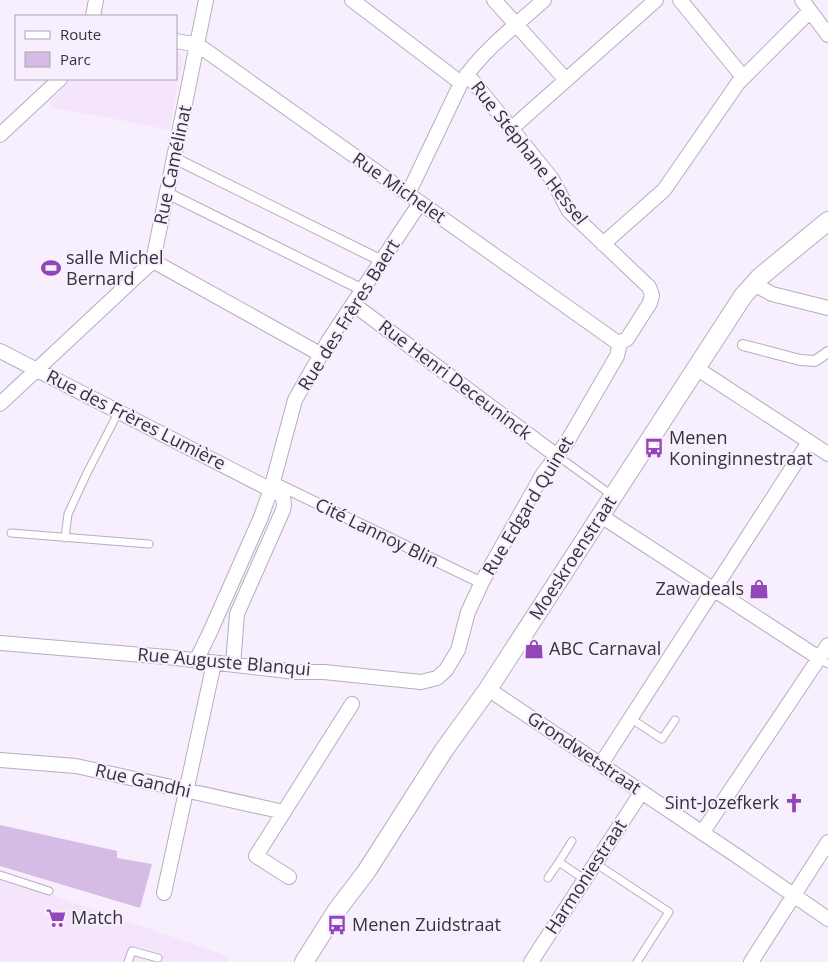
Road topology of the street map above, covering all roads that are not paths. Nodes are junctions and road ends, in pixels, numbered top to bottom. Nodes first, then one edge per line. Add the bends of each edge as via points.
1 (96, 0) edge
2 (206, 0) edge
3 (352, 0) edge
4 (494, 0) edge
5 (544, 0) edge
6 (656, 0) edge
7 (680, 0) edge
8 (806, 6) edge
9 (93, 15) edge
10 (516, 25) junction
11 (828, 35) edge
12 (178, 41) edge
13 (198, 45) junction
14 (743, 77) junction
15 (464, 78) junction
16 (59, 80) edge
17 (566, 80) junction
18 (512, 128) junction
19 (0, 135) edge
20 (174, 158) junction
21 (167, 193) junction
22 (408, 194) junction
23 (420, 203) junction
24 (828, 221) edge
25 (604, 244) junction
26 (153, 261) junction
27 (382, 261) junction
28 (754, 284) junction
29 (363, 290) junction
30 (353, 304) junction
31 (828, 308) edge
32 (618, 342) junction
33 (743, 345) dead end
34 (0, 351) edge
35 (828, 352) edge
36 (320, 354) junction
37 (696, 368) junction
38 (37, 370) junction
39 (0, 404) edge
40 (119, 411) junction
41 (808, 442) junction
42 (828, 454) edge
43 (561, 459) junction
44 (272, 486) junction
45 (614, 496) junction
46 (601, 516) junction
47 (11, 533) dead end
48 (65, 538) junction
49 (149, 544) dead end
50 (482, 583) junction
51 (712, 589) junction
52 (0, 643) edge
53 (828, 644) edge
54 (196, 661) junction
55 (824, 661) edge
56 (214, 663) junction
57 (233, 665) junction
58 (444, 672) joint
59 (488, 689) junction
60 (352, 704) dead end
61 (630, 718) junction
62 (675, 720) dead end
63 (0, 760) edge
64 (601, 764) junction
65 (187, 791) junction
66 (642, 793) junction
67 (284, 812) junction
68 (702, 833) junction
69 (572, 841) dead end
70 (828, 842) edge
71 (558, 862) junction
72 (595, 863) junction
73 (0, 875) edge
74 (289, 877) dead end
75 (548, 878) dead end
76 (584, 879) junction
77 (49, 891) dead end
78 (164, 893) dead end
79 (794, 896) junction
80 (828, 919) edge
81 (158, 958) dead end
82 (128, 962) edge
83 (304, 962) edge
84 (531, 962) edge
85 (637, 962) edge
86 (751, 962) edge

1 - 9 street
2 - 13 street, Rue Camélinat
3 - 15 street, Rue Stéphane Hessel
4 - 10 street
5 - 10 street
6 - 17 street
7 - 14 street
8 - 11 street
8 - 14 street
10 - 15 street
10 - 17 street
12 - 13 street, Rue Michelet
13 - 20 street, Rue Camélinat
13 - 22 street, Rue Michelet
14 - 25 street via 664,190
15 - 18 street, Rue Stéphane Hessel
15 - 22 street
16 - 19 street
17 - 18 street
18 - 25 street, Rue Stéphane Hessel via 552,179 566,207
20 - 21 street, Rue Camélinat
20 - 27 street
21 - 26 street, Rue Camélinat
21 - 29 street
22 - 23 street, Rue Michelet
23 - 27 street, Rue des Frères Baert
23 - 32 street, Rue Michelet
24 - 28 street, Moeskroenstraat
25 - 32 street, Rue Stéphane Hessel via 649,288 652,295 650,304 631,334
26 - 36 street
26 - 38 street
27 - 29 street, Rue des Frères Baert
28 - 31 street via 772,294
28 - 37 street, Moeskroenstraat
29 - 30 street, Rue des Frères Baert
30 - 36 street, Rue des Frères Baert
30 - 43 street, Rue Henri Deceuninck
32 - 43 street, Rue Edgard Quinet via 617,356 567,442
33 - 35 street via 800,360 814,361
34 - 38 street, Rue des Frères Lumière
36 - 44 street, Rue des Frères Baert via 296,400
37 - 41 street
37 - 45 street, Moeskroenstraat
38 - 39 street
38 - 40 street, Rue des Frères Lumière
40 - 44 street, Rue des Frères Lumière
40 - 48 lane via 68,514
41 - 42 street
41 - 51 street
43 - 45 lane
43 - 50 street, Rue Edgard Quinet via 543,474
44 - 50 street, Cité Lannoy Blin
44 - 54 street, Rue des Frères Baert
44 - 57 street via 283,496 284,505 237,614
45 - 46 street, Moeskroenstraat
46 - 51 street
46 - 59 street, Moeskroenstraat
47 - 48 lane
48 - 49 lane
50 - 58 street, Rue Edgard Quinet via 468,612 458,650
51 - 55 street
51 - 61 street
52 - 54 street, Rue Auguste Blanqui
53 - 55 street
54 - 56 street, Rue Auguste Blanqui
55 - 68 street
56 - 57 street, Rue Auguste Blanqui
56 - 65 street
57 - 58 street, Rue Auguste Blanqui via 421,682 432,680
59 - 64 street, Grondwetstraat
59 - 83 street, Moeskroenstraat
60 - 67 street
61 - 62 lane via 662,740
61 - 64 street
63 - 65 street, Rue Gandhi via 76,766
64 - 66 street, Grondwetstraat
65 - 67 street, Rue Gandhi
65 - 78 street
66 - 68 street, Grondwetstraat
66 - 72 street, Harmoniestraat
67 - 74 street via 256,856
68 - 79 street, Grondwetstraat
69 - 71 lane
70 - 79 street
71 - 75 lane
71 - 76 lane
72 - 76 street, Harmoniestraat
72 - 85 lane via 669,912
73 - 77 lane
76 - 84 street, Harmoniestraat
79 - 80 street, Grondwetstraat
79 - 86 street
81 - 82 lane via 132,951

